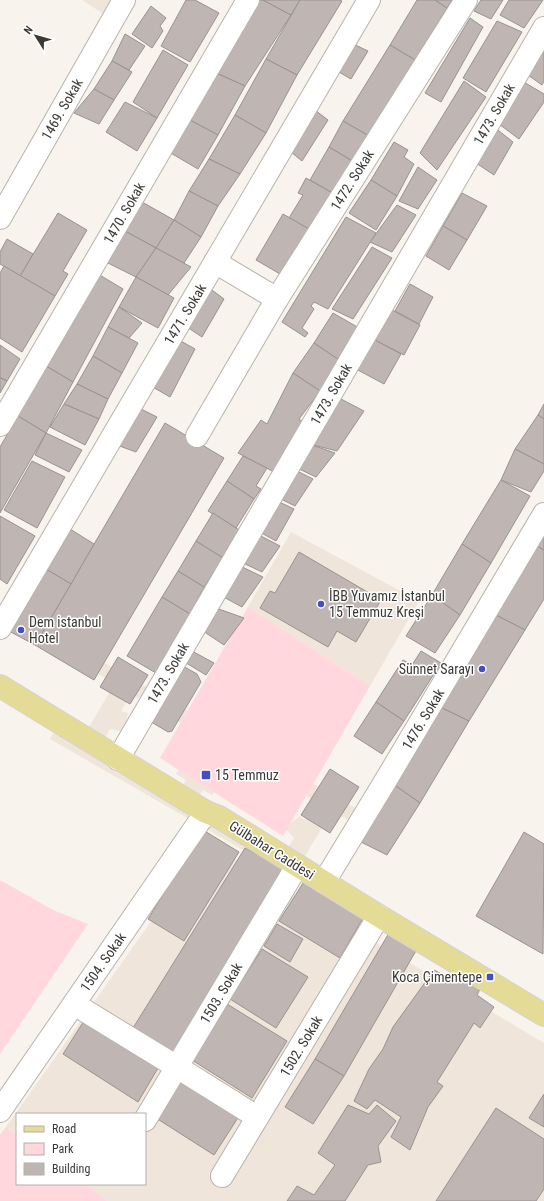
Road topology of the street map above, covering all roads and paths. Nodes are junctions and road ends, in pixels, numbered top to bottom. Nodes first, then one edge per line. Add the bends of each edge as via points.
1 (124, 0) edge
2 (248, 0) edge
3 (370, 0) edge
4 (466, 0) edge
5 (544, 28) edge
6 (0, 218) edge
7 (215, 262) junction
8 (277, 299) junction
9 (0, 425) edge
10 (197, 436) dead end
11 (544, 514) edge
12 (0, 628) edge
13 (0, 686) edge
14 (118, 759) junction
15 (206, 812) junction
16 (297, 866) junction
17 (324, 882) junction
18 (379, 916) junction
19 (74, 1004) junction
20 (544, 1014) edge
21 (177, 1067) junction
22 (0, 1112) edge
23 (257, 1117) junction
24 (146, 1118) edge
25 (222, 1176) dead end

1 - 6 street, 1469. Sokak
2 - 9 street, 1470. Sokak
3 - 7 street, 1471. Sokak
4 - 8 street, 1472. Sokak
5 - 14 street, 1473. Sokak
7 - 8 street
7 - 12 street, 1471. Sokak
8 - 10 street, 1472. Sokak
11 - 17 street, 1476. Sokak
13 - 14 main road, Gülbahar Caddesi
14 - 15 main road, Gülbahar Caddesi
15 - 16 main road, Gülbahar Caddesi
15 - 19 street, 1504. Sokak
16 - 17 main road, Gülbahar Caddesi
16 - 21 street, 1503. Sokak
17 - 18 main road, Gülbahar Caddesi
18 - 20 main road, Gülbahar Caddesi
18 - 23 street, 1502. Sokak
19 - 21 street
19 - 22 street, 1504. Sokak
21 - 23 street
21 - 24 street, 1503. Sokak
23 - 25 street, 1502. Sokak

